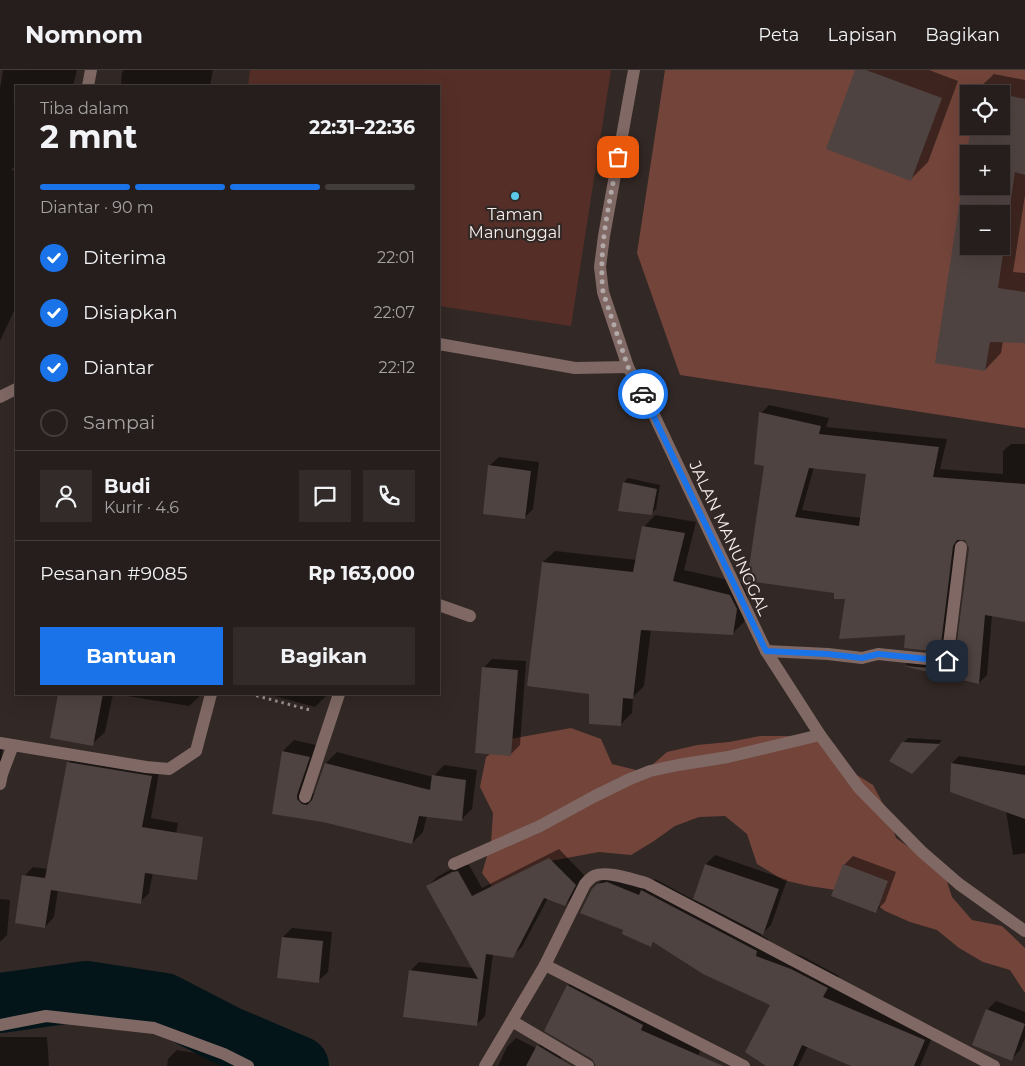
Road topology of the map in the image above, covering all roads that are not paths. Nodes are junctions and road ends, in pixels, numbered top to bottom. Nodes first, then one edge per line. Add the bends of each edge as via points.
1 (91, 70) edge
2 (634, 70) edge
3 (88, 85) edge
4 (440, 344) edge
5 (628, 367) junction
6 (15, 389) edge
7 (0, 396) edge
8 (961, 547) dead end
9 (440, 605) edge
10 (470, 616) dead end
11 (766, 651) junction
12 (211, 695) edge
13 (340, 695) edge
14 (820, 735) junction
15 (6, 744) edge
16 (0, 784) edge
17 (305, 797) dead end
18 (454, 864) dead end
19 (1025, 930) edge
20 (545, 965) junction
21 (512, 1021) junction
22 (0, 1025) edge
23 (248, 1066) edge
24 (485, 1066) edge
25 (588, 1066) edge
26 (744, 1066) edge
27 (994, 1066) edge

1 - 3 street
2 - 5 street, JALAN MANUNGGAL via 600,267 603,292
4 - 5 street via 575,368
5 - 11 street, JALAN MANUNGGAL
6 - 7 street
8 - 11 street via 947,661 878,654 862,658
9 - 10 street
11 - 14 street, JALAN MANUNGGAL
12 - 15 street via 196,752 168,769
13 - 17 street
14 - 18 street via 650,771 594,796 540,826
14 - 19 street, JALAN MANUNGGAL via 859,788 921,851 959,884
15 - 16 street
20 - 21 street
20 - 26 street
20 - 27 street via 586,884 593,876 601,874 618,876 646,883
21 - 24 street
21 - 25 street
22 - 23 street via 46,1016 154,1028

